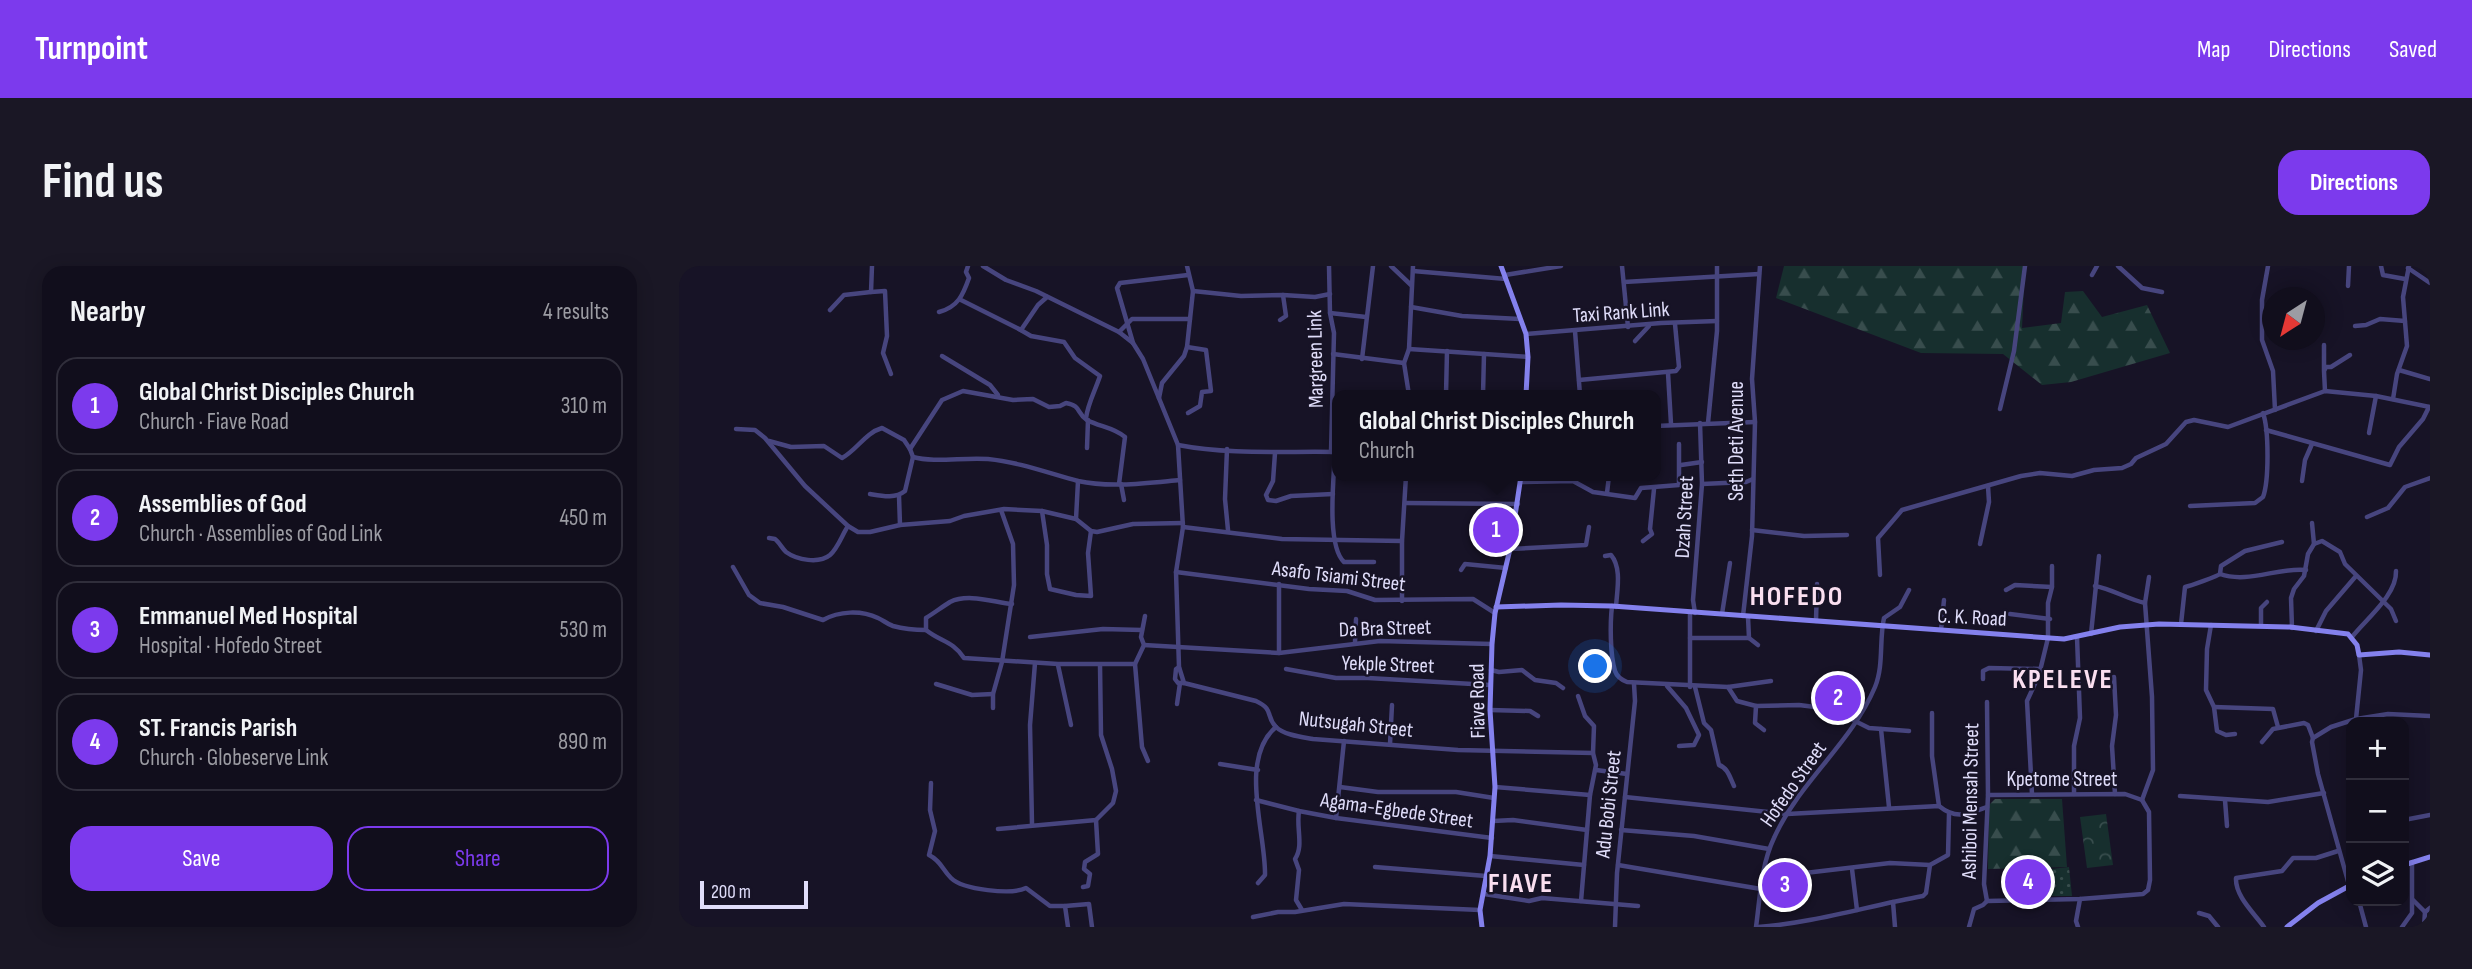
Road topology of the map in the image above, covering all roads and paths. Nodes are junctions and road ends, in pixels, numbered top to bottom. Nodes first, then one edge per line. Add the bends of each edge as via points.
1 (872, 266) edge
2 (968, 266) edge
3 (983, 266) edge
4 (1187, 266) edge
5 (1329, 266) edge
6 (1373, 266) edge
7 (1391, 266) edge
8 (1501, 266) edge
9 (1561, 266) edge
10 (1622, 266) edge
11 (1717, 266) edge
12 (1760, 266) edge
13 (2025, 266) edge
14 (2097, 266) edge
15 (2117, 266) edge
16 (2268, 266) edge
17 (2349, 266) edge
18 (2381, 266) edge
19 (1535, 267) edge
20 (2408, 267) edge
21 (1413, 269) edge
22 (1759, 274) junction
23 (1188, 275) junction
24 (2092, 275) dead end
25 (1718, 276) junction
26 (1506, 277) junction
27 (2405, 279) junction
28 (1624, 282) junction
29 (2430, 283) edge
30 (1412, 285) junction
31 (2348, 286) dead end
32 (2264, 287) edge
33 (1193, 291) junction
34 (871, 292) junction
35 (2162, 292) dead end
36 (1330, 294) junction
37 (1283, 295) junction
38 (1047, 297) junction
39 (961, 300) junction
40 (1411, 307) junction
41 (831, 310) dead end
42 (939, 312) dead end
43 (1330, 313) junction
44 (1366, 317) junction
45 (1190, 319) junction
46 (1520, 319) junction
47 (1280, 320) dead end
48 (1717, 321) junction
49 (2405, 321) junction
50 (1126, 323) junction
51 (1675, 324) junction
52 (1650, 325) junction
53 (2355, 326) dead end
54 (1628, 327) junction
55 (1019, 329) junction
56 (1575, 331) junction
57 (1119, 332) junction
58 (1526, 334) junction
59 (1635, 341) dead end
60 (1133, 343) junction
61 (1187, 346) junction
62 (1409, 349) junction
63 (2265, 350) edge
64 (2324, 350) edge
65 (1447, 351) junction
66 (1333, 354) junction
67 (1484, 355) junction
68 (2350, 355) dead end
69 (942, 356) dead end
70 (1528, 358) junction
71 (1362, 359) junction
72 (1404, 363) junction
73 (2399, 370) junction
74 (2324, 371) junction
75 (1668, 373) junction
76 (891, 374) dead end
77 (2430, 379) edge
78 (1579, 380) junction
79 (1334, 390) edge
80 (1408, 390) edge
81 (1446, 390) edge
82 (1483, 390) edge
83 (1527, 390) edge
84 (1580, 390) edge
85 (2325, 391) junction
86 (2376, 396) junction
87 (999, 397) junction
88 (2393, 399) junction
89 (1159, 400) junction
90 (2429, 407) edge
91 (2000, 409) dead end
92 (2275, 410) junction
93 (1188, 413) dead end
94 (2263, 413) junction
95 (1087, 419) junction
96 (1755, 422) junction
97 (1708, 423) junction
98 (1671, 424) junction
99 (1700, 424) junction
100 (1661, 425) edge
101 (736, 429) dead end
102 (2266, 430) junction
103 (2369, 433) dead end
104 (768, 441) junction
105 (1679, 444) dead end
106 (2312, 444) junction
107 (1178, 446) junction
108 (1087, 448) dead end
109 (910, 449) junction
110 (1227, 449) junction
111 (1332, 452) edge
112 (1275, 453) junction
113 (912, 457) junction
114 (1702, 462) junction
115 (1681, 464) junction
116 (2430, 478) edge
117 (1753, 479) junction
118 (1181, 480) junction
119 (1078, 481) junction
120 (1333, 481) edge
121 (1406, 481) edge
122 (1521, 481) edge
123 (1573, 481) edge
124 (1608, 481) edge
125 (2302, 481) dead end
126 (1120, 484) junction
127 (1702, 484) junction
128 (1988, 486) junction
129 (1654, 489) junction
130 (1607, 493) junction
131 (870, 494) dead end
132 (1333, 494) junction
133 (899, 496) junction
134 (1124, 500) dead end
135 (1405, 503) junction
136 (1518, 504) junction
137 (2190, 506) dead end
138 (1001, 510) junction
139 (1042, 510) junction
140 (2367, 517) dead end
141 (1076, 519) junction
142 (2312, 523) dead end
143 (900, 525) junction
144 (1183, 525) junction
145 (848, 526) junction
146 (1589, 527) dead end
147 (1228, 530) junction
148 (1752, 530) junction
149 (1091, 531) junction
150 (1847, 535) dead end
151 (769, 538) dead end
152 (1335, 540) junction
153 (1402, 541) junction
154 (1643, 541) dead end
155 (2282, 542) dead end
156 (1980, 544) dead end
157 (2314, 544) junction
158 (1510, 549) junction
159 (1605, 556) dead end
160 (2099, 556) dead end
161 (1374, 562) dead end
162 (1730, 563) dead end
163 (2052, 566) dead end
164 (733, 567) dead end
165 (1506, 568) junction
166 (2306, 569) junction
167 (1461, 570) dead end
168 (2396, 571) dead end
169 (1176, 572) junction
170 (2220, 574) junction
171 (1880, 575) dead end
172 (2357, 575) junction
173 (2148, 577) dead end
174 (1279, 584) junction
175 (1817, 584) dead end
176 (2095, 586) junction
177 (2052, 587) junction
178 (1909, 590) dead end
179 (2006, 590) dead end
180 (1944, 600) dead end
181 (1402, 601) junction
182 (2382, 601) junction
183 (2267, 602) dead end
184 (2145, 603) junction
185 (1012, 604) junction
186 (1614, 606) junction
187 (1496, 610) junction
188 (1692, 613) junction
189 (1722, 614) junction
190 (2010, 614) dead end
191 (1145, 616) dead end
192 (1746, 617) junction
193 (2050, 618) junction
194 (1356, 619) dead end
195 (2396, 621) dead end
196 (1816, 622) junction
197 (2146, 624) junction
198 (2181, 624) junction
199 (2211, 625) junction
200 (2261, 626) junction
201 (1882, 627) junction
202 (2292, 628) junction
203 (926, 630) junction
204 (1142, 630) junction
205 (1940, 631) junction
206 (2316, 631) junction
207 (2091, 634) junction
208 (1030, 637) dead end
209 (2077, 637) junction
210 (2352, 637) junction
211 (1690, 638) junction
212 (1749, 638) junction
213 (2048, 638) junction
214 (1355, 642) junction
215 (1492, 644) junction
216 (1144, 645) junction
217 (1758, 645) dead end
218 (1180, 648) junction
219 (1279, 653) junction
220 (2359, 655) junction
221 (2430, 655) edge
222 (1002, 662) junction
223 (1035, 663) junction
224 (1058, 664) junction
225 (1135, 664) junction
226 (1100, 665) junction
227 (1179, 667) junction
228 (1286, 669) dead end
229 (2040, 669) junction
230 (1491, 670) junction
231 (2114, 677) dead end
232 (1983, 678) dead end
233 (1771, 681) dead end
234 (1182, 683) junction
235 (936, 684) dead end
236 (1633, 684) junction
237 (1490, 685) junction
238 (1667, 686) junction
239 (1693, 687) junction
240 (1728, 687) junction
241 (1563, 688) dead end
242 (993, 694) junction
243 (1578, 696) dead end
244 (1987, 702) dead end
245 (1177, 704) dead end
246 (1392, 705) dead end
247 (1756, 706) junction
248 (2214, 707) junction
249 (993, 708) dead end
250 (1490, 710) junction
251 (1932, 713) dead end
252 (1538, 716) dead end
253 (2430, 716) edge
254 (2356, 717) edge
255 (2367, 717) edge
256 (1857, 722) junction
257 (2346, 722) edge
258 (1071, 725) dead end
259 (1276, 727) junction
260 (2278, 727) junction
261 (1881, 729) junction
262 (1764, 730) dead end
263 (1909, 731) dead end
264 (2235, 734) dead end
265 (2313, 738) junction
266 (1344, 741) junction
267 (2262, 742) dead end
268 (1390, 744) junction
269 (1679, 746) dead end
270 (1493, 751) junction
271 (1593, 753) junction
272 (1148, 761) dead end
273 (1220, 764) dead end
274 (1596, 769) junction
275 (1258, 770) junction
276 (1602, 772) junction
277 (1627, 774) junction
278 (1594, 778) junction
279 (931, 783) dead end
280 (1734, 786) dead end
281 (1340, 787) junction
282 (1495, 787) junction
283 (2324, 793) junction
284 (1988, 794) junction
285 (2032, 794) junction
286 (2074, 794) junction
287 (2115, 794) junction
288 (1590, 795) junction
289 (2180, 796) dead end
290 (1625, 797) junction
291 (1494, 798) junction
292 (1256, 800) junction
293 (2142, 800) junction
294 (2225, 800) junction
295 (1939, 806) junction
296 (1889, 807) junction
297 (1987, 807) junction
298 (1299, 811) junction
299 (1787, 814) junction
300 (1949, 814) junction
301 (2430, 815) edge
302 (1336, 818) junction
303 (2409, 819) edge
304 (1096, 820) junction
305 (1493, 821) junction
306 (1032, 824) junction
307 (2227, 826) dead end
308 (998, 829) dead end
309 (1587, 830) junction
310 (1621, 830) junction
311 (1492, 838) junction
312 (1769, 849) junction
313 (2338, 851) junction
314 (1490, 856) junction
315 (2430, 857) edge
316 (2412, 862) junction
317 (2409, 863) edge
318 (1584, 865) junction
319 (1618, 865) junction
320 (1930, 865) junction
321 (1375, 867) dead end
322 (1765, 867) junction
323 (1852, 869) junction
324 (2346, 874) edge
325 (1486, 876) junction
326 (1258, 883) dead end
327 (1083, 887) dead end
328 (2346, 887) edge
329 (1761, 889) junction
330 (1484, 894) junction
331 (2080, 899) junction
332 (2412, 899) junction
333 (1581, 901) junction
334 (1987, 901) junction
335 (1893, 902) junction
336 (1615, 904) junction
337 (1065, 906) junction
338 (1638, 906) dead end
339 (2360, 906) edge
340 (2430, 908) edge
341 (1302, 910) junction
342 (1480, 910) junction
343 (1857, 910) junction
344 (2425, 912) junction
345 (2199, 913) dead end
346 (1253, 917) dead end
347 (2291, 926) edge
348 (2404, 926) edge
349 (1068, 927) edge
350 (1092, 927) edge
351 (1482, 927) edge
352 (1615, 927) edge
353 (1757, 927) edge
354 (1895, 927) edge
355 (1969, 927) edge
356 (2078, 927) edge
357 (2218, 927) edge
358 (2264, 927) edge
359 (2365, 927) edge
360 (2424, 927) edge

1 - 34 street
2 - 39 street
3 - 38 street
4 - 23 street
5 - 36 street, Margreen Link
6 - 44 street
7 - 30 street
8 - 26 street
9 - 19 street
10 - 28 street
11 - 25 street
12 - 22 street, Seth Deti Avenue
13 - 91 street via 2014,351
14 - 24 street
15 - 35 street via 2142,288
16 - 32 street
17 - 31 street
18 - 27 street via 2383,275
19 - 26 street
20 - 27 street
20 - 29 street
21 - 26 street
21 - 30 street
22 - 25 street
22 - 96 street, Seth Deti Avenue via 1752,379
23 - 33 street
23 - 50 street via 1121,283 1117,288
25 - 28 street
25 - 48 street
26 - 46 street
27 - 49 street
28 - 54 street
30 - 40 street
33 - 37 street
33 - 45 street
34 - 41 street via 844,295
34 - 76 street via 885,292 883,353
36 - 37 street
36 - 43 street, Margreen Link
37 - 47 street via 1286,316
38 - 55 street
38 - 57 street
39 - 42 street
39 - 55 street
40 - 46 street
40 - 62 street
43 - 44 street
43 - 66 street, Margreen Link
44 - 71 street
45 - 50 street via 1137,318
45 - 61 street
46 - 58 street
48 - 51 street, Taxi Rank Link
48 - 97 street
49 - 53 street via 2380,318
49 - 73 street via 2407,346
50 - 57 street
50 - 60 street
51 - 52 street, Taxi Rank Link
51 - 75 street via 1678,368
52 - 54 street, Taxi Rank Link
52 - 59 street
54 - 56 street, Taxi Rank Link
55 - 95 street via 1064,342 1086,369 1100,376 1088,403
56 - 58 street, Taxi Rank Link
56 - 78 street
57 - 60 street
58 - 70 street
60 - 89 street
61 - 89 street via 1162,383
61 - 93 street via 1206,350 1211,391 1202,391 1200,406
62 - 65 street
62 - 72 street
63 - 92 street via 2274,377
64 - 74 street
65 - 67 street
65 - 81 street
66 - 71 street
66 - 79 street, Margreen Link
67 - 70 street
67 - 82 street
68 - 74 street
69 - 87 street via 990,384
70 - 83 street
71 - 72 street
72 - 80 street
73 - 77 street
73 - 88 street
74 - 85 street
75 - 78 street
75 - 98 street
78 - 84 street
85 - 86 street
85 - 92 street
86 - 88 street
86 - 103 street
87 - 95 street via 1052,407 1075,404
87 - 109 street via 963,391 942,400
88 - 90 street
89 - 107 street
90 - 106 street via 2389,465
92 - 94 street
94 - 102 street
94 - 128 street via 2228,427 2194,419 2186,422 2166,444 2122,468 2072,476 2031,474
95 - 108 street
95 - 126 street via 1125,437
96 - 97 street
96 - 117 street, Seth Deti Avenue
97 - 99 street
98 - 99 street
98 - 100 street
99 - 114 street, Dzah Street
101 - 104 street via 755,430
102 - 106 street
102 - 137 street via 2265,492 2259,500
104 - 109 street via 791,447 824,446 842,458 882,428 904,440
104 - 145 street via 805,486
105 - 115 street
106 - 125 street
107 - 110 street
107 - 118 street
109 - 113 street
110 - 112 street
110 - 147 street
111 - 112 street
112 - 132 street via 1268,500
113 - 119 street via 926,461 987,459
113 - 133 street via 905,491
114 - 115 street
114 - 127 street, Dzah Street
115 - 129 street via 1679,485
116 - 140 street via 2405,487 2388,508
117 - 127 street
117 - 148 street, Seth Deti Avenue
118 - 126 street
118 - 144 street
119 - 126 street
119 - 141 street
120 - 132 street, Margreen Link
121 - 135 street
122 - 136 street, Fiave Road
123 - 130 street via 1593,492
124 - 130 street
126 - 134 street
127 - 188 street, Dzah Street
128 - 156 street
128 - 171 street via 1902,510 1878,538
129 - 130 street via 1641,488 1635,498
129 - 154 street via 1652,534
131 - 133 street
132 - 152 street, Margreen Link
133 - 143 street
135 - 136 street
135 - 153 street
136 - 158 street, Fiave Road
138 - 139 street
138 - 143 street via 950,522
138 - 185 street via 1013,544
139 - 141 street
139 - 149 street via 1050,589 1091,596
141 - 149 street
142 - 157 street
143 - 145 street via 870,532
144 - 147 street
144 - 149 street via 1133,524
144 - 169 street
145 - 151 street via 829,555 820,560 786,552
146 - 158 street via 1586,545
147 - 152 street via 1282,539
148 - 150 street
148 - 192 street, Seth Deti Avenue
152 - 153 street
152 - 161 street via 1343,561
153 - 181 street
155 - 170 street via 2245,551 2226,562
157 - 166 street
157 - 172 street via 2322,541 2336,549
158 - 165 street, Fiave Road
159 - 186 street via 1615,560 1619,583
160 - 176 street
162 - 189 street
163 - 177 street
164 - 203 street via 749,595 760,603 823,620 847,612
165 - 167 street via 1465,564
165 - 187 street, Fiave Road
166 - 170 street via 2246,577
166 - 202 street via 2291,597
168 - 182 street via 2396,580
169 - 174 street, Asafo Tsiami Street
169 - 218 street
170 - 198 street via 2184,588
172 - 182 street
172 - 206 street via 2326,611
173 - 184 street
174 - 181 street, Asafo Tsiami Street
174 - 219 street
175 - 196 street
176 - 184 street
176 - 207 street
177 - 179 street via 2015,585
177 - 193 street via 2047,603
178 - 201 street via 1900,607 1884,618
180 - 205 street
181 - 187 street, Asafo Tsiami Street via 1473,599
182 - 195 street
182 - 210 street
183 - 200 street via 2261,608
184 - 197 street
185 - 203 street via 961,598 926,618
185 - 222 street
186 - 187 street, C. K. Road
186 - 188 street, C. K. Road
186 - 236 street via 1615,671 1620,679
187 - 215 street, Fiave Road
188 - 189 street, C. K. Road
188 - 211 street, Dzah Street
189 - 192 street, C. K. Road
190 - 193 street
191 - 204 street
192 - 196 street, C. K. Road
192 - 212 street, Seth Deti Avenue
193 - 213 street
194 - 214 street
196 - 201 street, C. K. Road
197 - 198 street, C. K. Road
197 - 207 street, C. K. Road
197 - 293 street via 2153,770
198 - 199 street, C. K. Road
199 - 200 street, C. K. Road
199 - 248 street via 2206,690
200 - 202 street, C. K. Road
201 - 205 street, C. K. Road
201 - 256 street, Hofedo Street via 1877,683
202 - 206 street, C. K. Road
203 - 222 street via 955,645 964,658
204 - 208 street
204 - 216 street
205 - 213 street, C. K. Road
206 - 210 street, C. K. Road
207 - 209 street, C. K. Road
209 - 213 street, C. K. Road
209 - 286 street via 2080,718
210 - 220 street
211 - 212 street
211 - 239 street, Dzah Street
212 - 217 street
213 - 229 street
214 - 215 street, Da Bra Street
214 - 219 street, Da Bra Street
215 - 230 street, Fiave Road
216 - 218 street, Da Bra Street
216 - 225 street
218 - 219 street, Da Bra Street
218 - 227 street
220 - 221 street
220 - 254 street
222 - 223 street
222 - 242 street
223 - 224 street
223 - 306 street via 1030,725
224 - 226 street
224 - 258 street
225 - 226 street
225 - 272 street via 1142,747
226 - 304 street via 1101,735 1115,791 1113,803
227 - 234 street
227 - 234 street via 1175,679
228 - 237 street, Yekple Street via 1336,678
229 - 232 street via 1989,668 1983,671
229 - 285 street via 2027,701
230 - 237 street, Fiave Road
230 - 241 street via 1519,669 1535,680 1556,682
231 - 287 street
233 - 240 street
234 - 245 street
234 - 259 street, Nutsugah Street via 1266,706
235 - 242 street via 977,696
236 - 238 street
236 - 277 street, Adu Bobi Street
237 - 250 street, Fiave Road
238 - 239 street
238 - 269 street via 1686,708 1699,735 1695,745
239 - 240 street
239 - 280 street, Dzah Street via 1719,765
240 - 247 street via 1737,701
242 - 249 street
243 - 271 street via 1594,727
244 - 284 street, Ashiboi Mensah Street
246 - 268 street
247 - 256 street via 1831,709
247 - 262 street via 1755,723
248 - 260 street via 2273,709
248 - 264 street via 2217,731
250 - 252 street via 1530,710
250 - 270 street, Fiave Road
251 - 295 street via 1931,756
253 - 255 street via 2388,713
256 - 261 street
256 - 299 street, Hofedo Street
257 - 265 street
259 - 266 street, Nutsugah Street via 1293,735
259 - 275 street via 1267,734
260 - 265 street via 2307,724
260 - 267 street
261 - 263 street
261 - 296 street
265 - 283 street
266 - 268 street, Nutsugah Street
266 - 281 street
268 - 270 street, Nutsugah Street
270 - 271 street, Nutsugah Street
270 - 282 street, Fiave Road
271 - 274 street
273 - 275 street
274 - 276 street
274 - 278 street
275 - 292 street
276 - 277 street
276 - 278 street
277 - 290 street, Adu Bobi Street
278 - 288 street
279 - 337 street via 935,831 929,855 940,861 952,879 977,889 1026,888 1050,906
281 - 291 street
281 - 302 street
282 - 288 street
282 - 291 street, Fiave Road
283 - 294 street via 2268,802
283 - 313 street
284 - 285 street, Kpetome Street
284 - 297 street, Ashiboi Mensah Street
285 - 286 street, Kpetome Street
286 - 287 street, Kpetome Street
287 - 293 street, Kpetome Street
288 - 309 street
289 - 294 street
290 - 299 street
290 - 310 street, Adu Bobi Street
291 - 305 street, Fiave Road
292 - 298 street, Agama-Egbede Street
292 - 326 street via 1266,861 1265,875
293 - 331 street, Kpetome Street via 2149,812 2148,890
294 - 307 street
295 - 296 street
295 - 300 street
296 - 299 street
297 - 300 street
297 - 334 street, Ashiboi Mensah Street
298 - 302 street, Agama-Egbede Street
298 - 341 street via 1295,896
299 - 312 street, Hofedo Street
300 - 320 street via 1948,855
301 - 303 street
302 - 311 street, Agama-Egbede Street
304 - 306 street
304 - 327 street via 1098,854 1085,862 1084,869 1090,874 1088,886
305 - 309 street
305 - 311 street, Fiave Road
306 - 308 street
309 - 318 street
310 - 312 street
310 - 319 street, Adu Bobi Street
311 - 314 street, Fiave Road
312 - 322 street, Hofedo Street
313 - 324 street
313 - 358 street via 2293,859 2283,871 2237,878 2241,895
314 - 318 street
314 - 325 street, Fiave Road
315 - 316 street
316 - 317 street
316 - 332 street
318 - 333 street
319 - 329 street
319 - 336 street, Adu Bobi Street
320 - 323 street via 1890,863
320 - 335 street via 1924,896
321 - 325 street
322 - 323 street via 1784,872
322 - 329 street, Hofedo Street
323 - 343 street
325 - 330 street, Fiave Road
328 - 347 street
329 - 353 street, Hofedo Street
330 - 333 street via 1529,901
330 - 342 street, Fiave Road
331 - 334 street
331 - 356 street
332 - 344 street
332 - 348 street via 2412,913
333 - 336 street
334 - 355 street via 1974,909
335 - 343 street
335 - 354 street
336 - 338 street
336 - 352 street, Adu Bobi Street
337 - 349 street
337 - 350 street via 1089,904
339 - 359 street
340 - 344 street
341 - 342 street via 1344,904
341 - 346 street
342 - 351 street, Fiave Road
343 - 353 street
344 - 360 street
345 - 357 street via 2210,916

